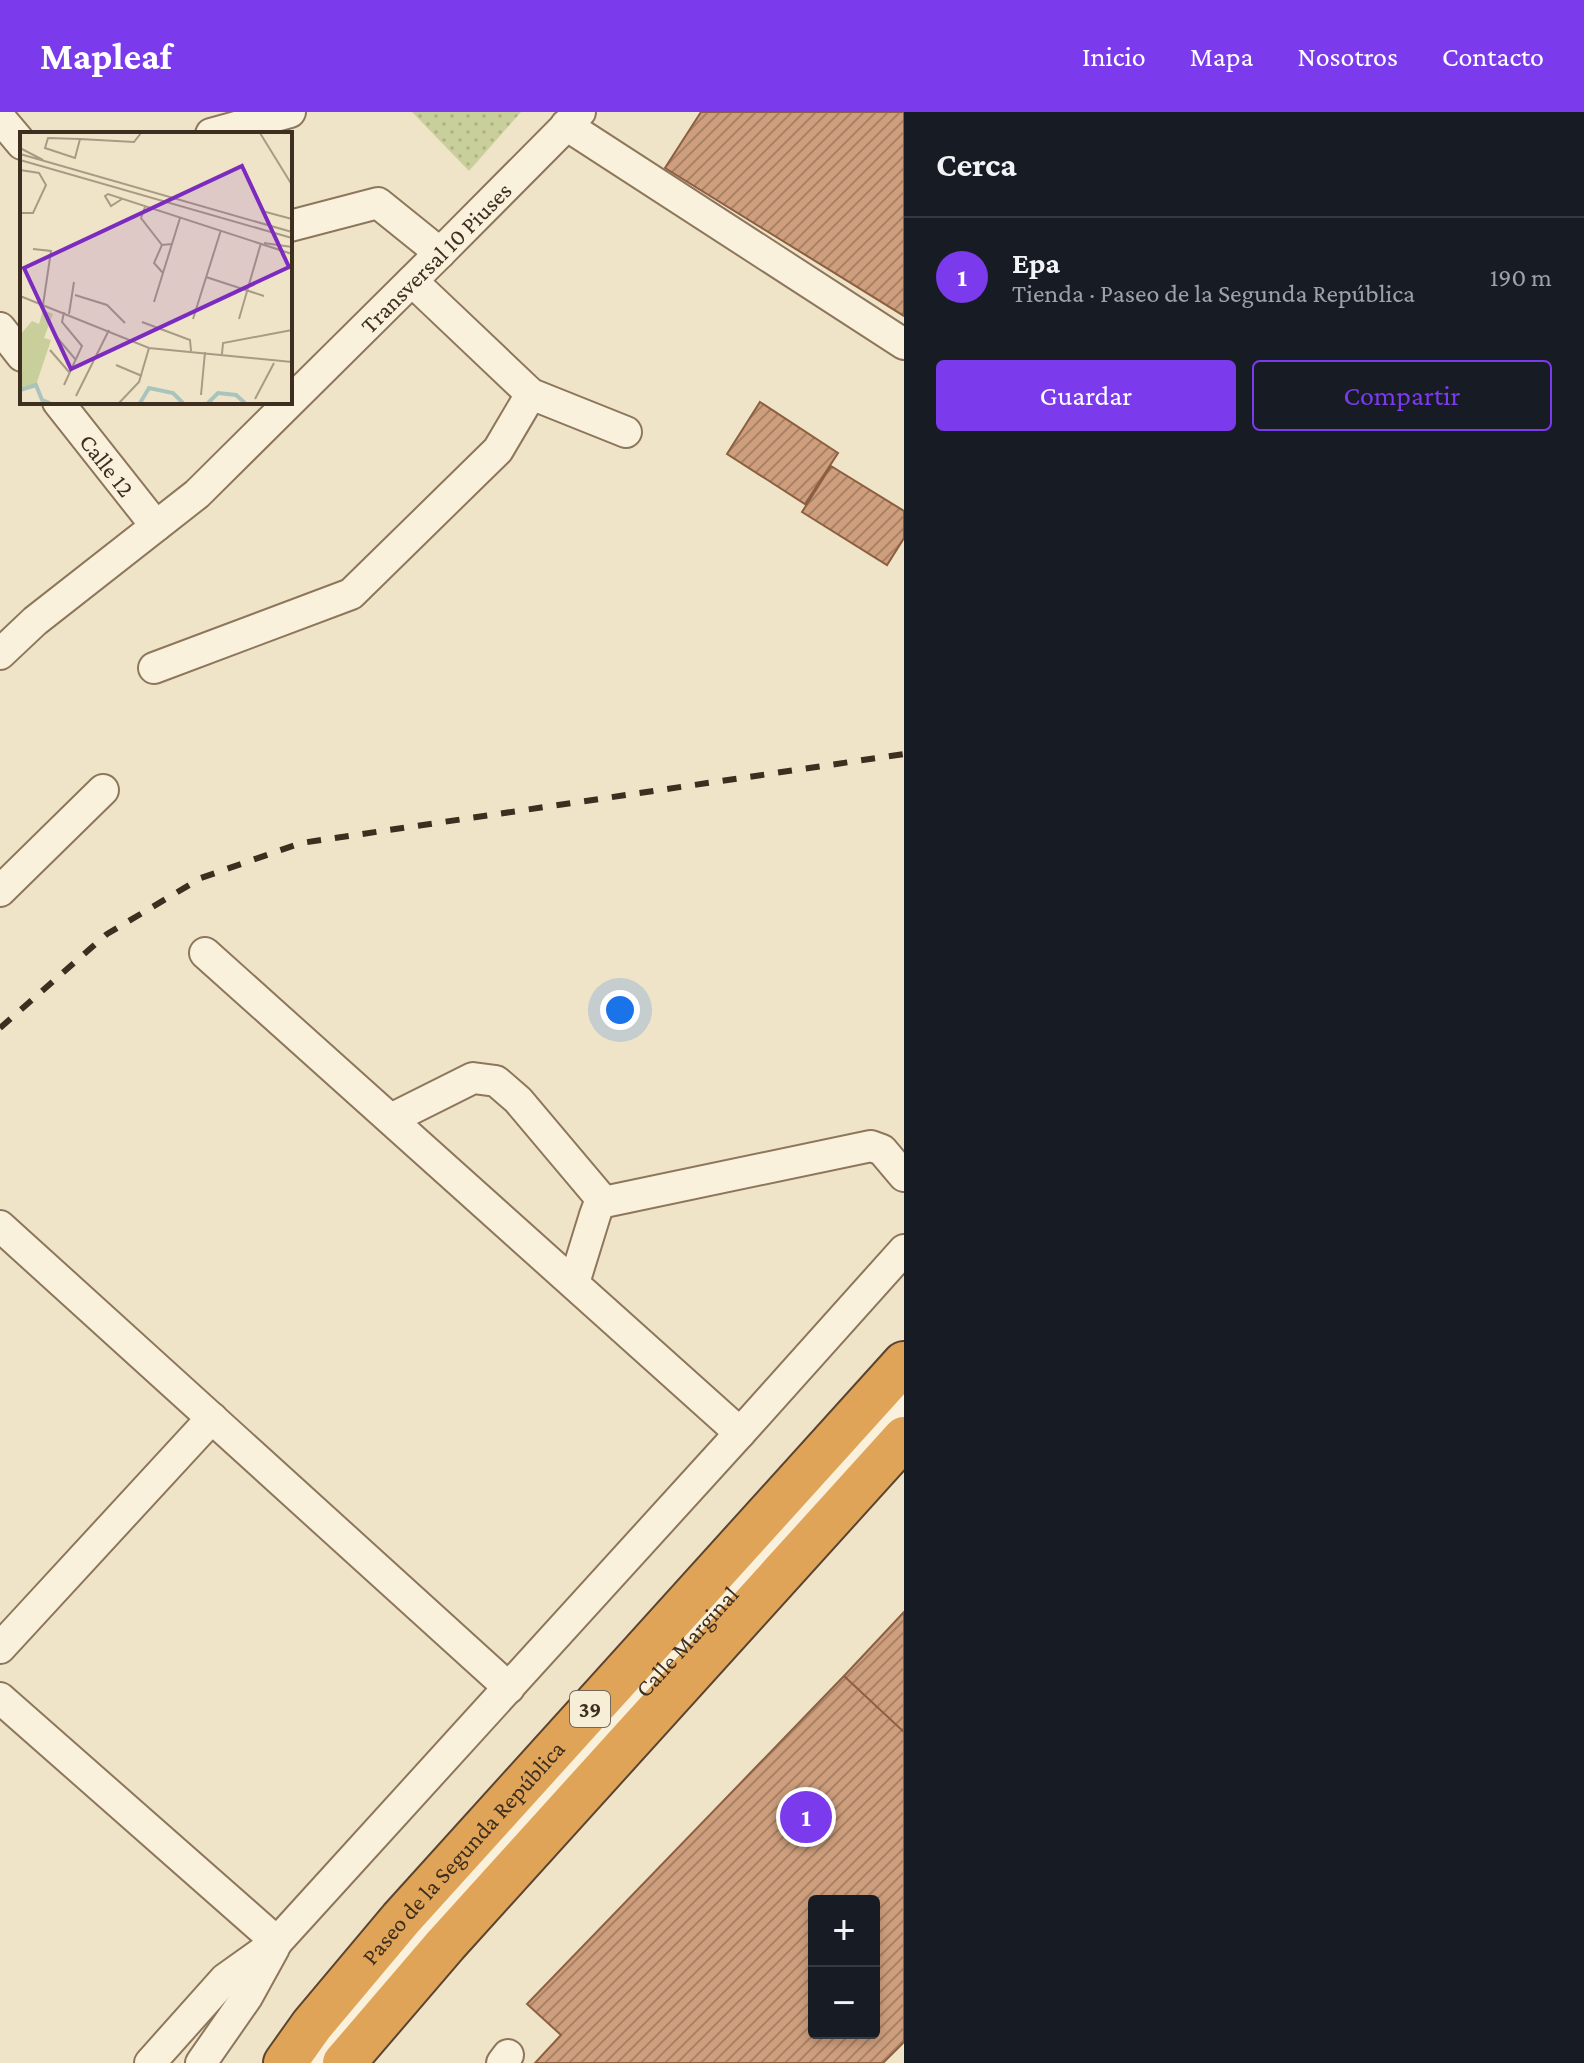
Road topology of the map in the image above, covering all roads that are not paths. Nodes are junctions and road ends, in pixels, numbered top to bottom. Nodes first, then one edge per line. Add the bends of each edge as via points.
1 (290, 112) edge
2 (0, 118) edge
3 (573, 119) edge
4 (218, 132) edge
5 (20, 142) edge
6 (292, 225) edge
7 (440, 253) junction
8 (412, 281) junction
9 (0, 328) edge
10 (904, 344) edge
11 (20, 353) edge
12 (531, 394) junction
13 (292, 400) edge
14 (60, 404) edge
15 (288, 404) edge
16 (626, 432) dead end
17 (156, 526) junction
18 (0, 654) edge
19 (154, 668) dead end
20 (103, 790) dead end
21 (0, 891) edge
22 (205, 953) dead end
23 (391, 1119) junction
24 (904, 1176) edge
25 (604, 1202) junction
26 (0, 1226) edge
27 (904, 1250) edge
28 (574, 1283) junction
29 (904, 1363) edge
30 (904, 1401) edge
31 (212, 1418) junction
32 (740, 1433) junction
33 (904, 1438) edge
34 (0, 1648) edge
35 (509, 1688) junction
36 (0, 1698) edge
37 (277, 1942) junction
38 (150, 2063) edge
39 (201, 2063) edge
40 (285, 2063) edge
41 (312, 2063) edge
42 (344, 2063) edge

1 - 4 street
2 - 5 street
3 - 7 street, Transversal 10 Piuses
3 - 10 street
6 - 7 street via 378,203
7 - 8 street, Transversal 10 Piuses
8 - 12 street
8 - 13 street, Transversal 10 Piuses
9 - 11 street
12 - 16 street
12 - 19 street via 498,450 351,594
14 - 17 street, Calle 12
15 - 17 street, Transversal 10 Piuses via 197,494
17 - 18 street, Transversal 10 Piuses
20 - 21 street
22 - 23 street
23 - 25 street via 473,1078 496,1081
23 - 28 street
24 - 25 street via 882,1150 871,1146
25 - 28 street
26 - 31 street
27 - 32 street
28 - 32 street
29 - 40 highway, Paseo de la Segunda República / 39 via 411,1907
30 - 41 street, Calle Marginal via 397,1960
31 - 34 street
31 - 35 street
32 - 35 street
33 - 42 highway, Paseo de la Segunda República / 39
35 - 37 street
36 - 37 street
37 - 38 street via 225,1979
37 - 39 street

